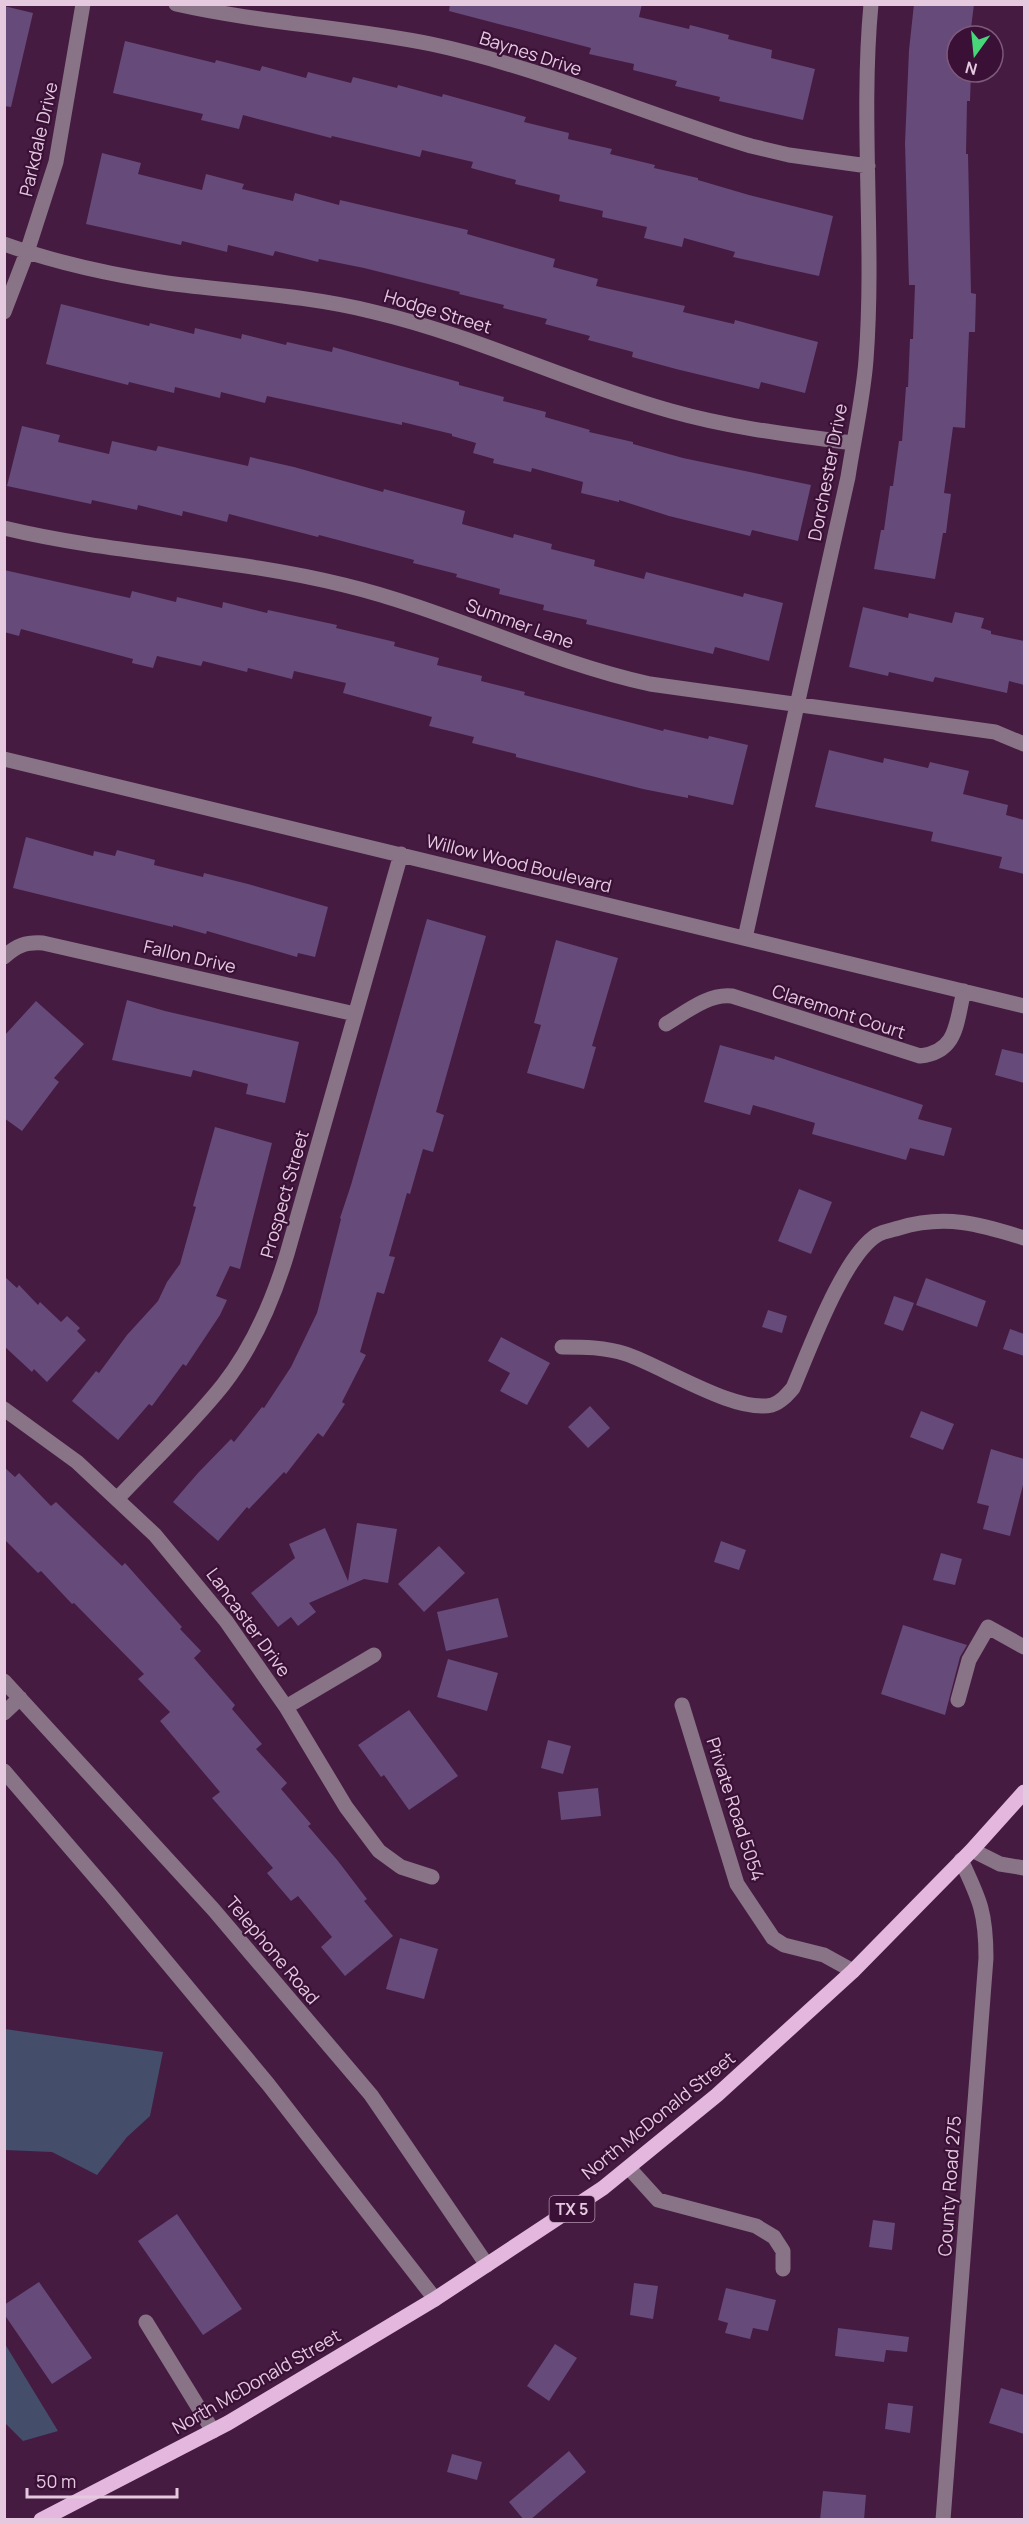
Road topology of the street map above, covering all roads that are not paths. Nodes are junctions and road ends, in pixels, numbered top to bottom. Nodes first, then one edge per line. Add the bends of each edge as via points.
1 (83, 4) edge
2 (176, 4) edge
3 (871, 4) edge
4 (868, 166) junction
5 (4, 244) edge
6 (27, 252) junction
7 (4, 312) edge
8 (854, 443) junction
9 (4, 528) edge
10 (798, 705) junction
11 (1024, 744) edge
12 (4, 759) edge
13 (401, 854) junction
14 (745, 938) junction
15 (4, 957) edge
16 (964, 991) junction
17 (1024, 1006) edge
18 (355, 1014) junction
19 (666, 1023) dead end
20 (1024, 1238) edge
21 (562, 1347) dead end
22 (4, 1408) edge
23 (117, 1499) junction
24 (1024, 1647) edge
25 (374, 1655) dead end
26 (4, 1681) edge
27 (20, 1698) junction
28 (958, 1700) dead end
29 (682, 1705) dead end
30 (286, 1707) junction
31 (4, 1713) edge
32 (4, 1771) edge
33 (1024, 1792) edge
34 (966, 1855) junction
35 (1024, 1868) edge
36 (432, 1877) dead end
37 (853, 1971) junction
38 (628, 2168) junction
39 (487, 2265) junction
40 (783, 2269) dead end
41 (435, 2299) junction
42 (146, 2322) dead end
43 (213, 2431) junction
44 (41, 2520) edge
45 (943, 2520) edge

1 - 6 street, Parkdale Drive via 56,162
2 - 4 street, Baynes Drive via 431,44 480,56 751,147
3 - 4 street, Dorchester Drive
4 - 8 street, Dorchester Drive via 866,360
5 - 6 street, Hodge Street
6 - 7 street, Parkdale Drive
6 - 8 street, Hodge Street via 133,278 372,311 452,334 670,411 761,432
8 - 10 street, Dorchester Drive
9 - 10 street, Summer Lane via 306,575 395,599 598,672 650,684
10 - 11 street, Summer Lane via 995,732
10 - 14 street, Dorchester Drive
12 - 13 street, Willow Wood Boulevard
13 - 14 street, Willow Wood Boulevard
13 - 18 street, Prospect Street
14 - 16 street, Willow Wood Boulevard
15 - 18 street, Fallon Drive via 28,942 43,943
16 - 17 street, Willow Wood Boulevard
16 - 19 street, Claremont Court via 952,1039 940,1051 920,1056 732,996 710,999
18 - 23 street, Prospect Street via 272,1298 224,1384
20 - 21 street via 981,1224 948,1220 921,1221 877,1235 862,1249 836,1289 793,1388 770,1405 734,1401 625,1354
22 - 23 street, Lancaster Drive via 77,1462
23 - 30 street, Lancaster Drive via 155,1535 211,1599
24 - 28 street via 988,1628 969,1660
25 - 30 street
26 - 27 street, Telephone Road
27 - 31 street
27 - 39 street, Telephone Road via 213,1909 371,2096
29 - 37 street, Private Road 5054 via 736,1884 773,1938 784,1945 824,1955
30 - 36 street, Lancaster Drive via 346,1807 379,1851 401,1867
32 - 41 street via 267,2084
33 - 34 main road, North McDonald Street / TX 5
34 - 35 street
34 - 37 main road, North McDonald Street / TX 5
34 - 45 street, County Road 275 via 984,1914 986,1958
37 - 38 main road, North McDonald Street / TX 5 via 717,2095
38 - 39 main road, North McDonald Street / TX 5
38 - 40 street via 658,2200 756,2226 774,2237 783,2251
39 - 41 main road, North McDonald Street / TX 5
41 - 43 main road, North McDonald Street / TX 5
42 - 43 street
43 - 44 main road, North McDonald Street / TX 5

